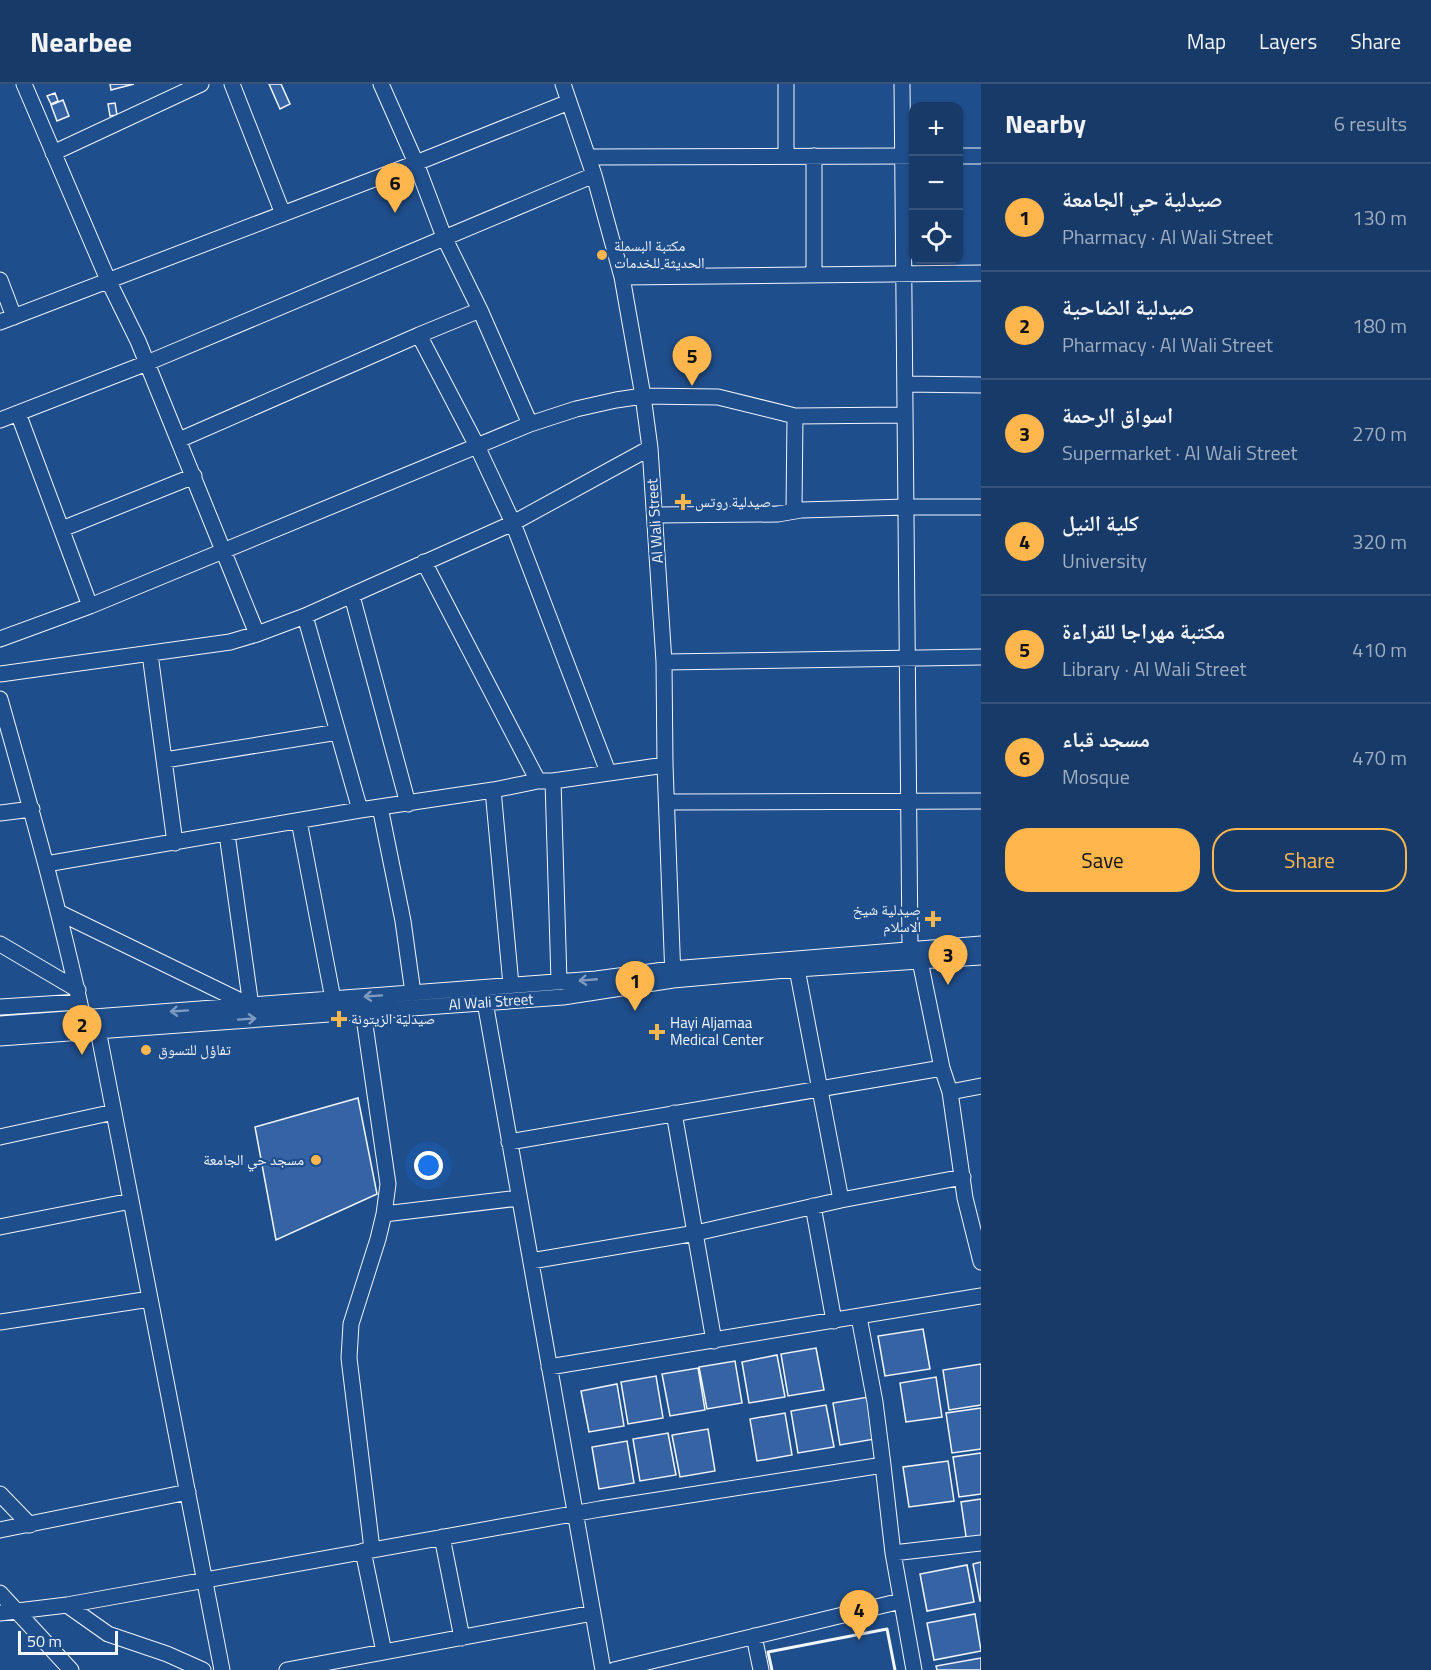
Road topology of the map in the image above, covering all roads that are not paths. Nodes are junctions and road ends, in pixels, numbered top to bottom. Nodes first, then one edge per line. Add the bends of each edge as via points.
1 (24, 84) edge
2 (201, 84) edge
3 (232, 84) edge
4 (381, 84) edge
5 (563, 84) edge
6 (786, 84) edge
7 (902, 84) edge
8 (569, 102) junction
9 (52, 153) junction
10 (786, 156) junction
11 (813, 156) junction
12 (908, 156) edge
13 (963, 156) edge
14 (981, 156) edge
15 (588, 157) junction
16 (416, 163) junction
17 (594, 175) junction
18 (283, 214) junction
19 (444, 237) junction
20 (814, 273) junction
21 (981, 273) edge
22 (904, 274) junction
23 (622, 276) junction
24 (0, 280) edge
25 (108, 280) junction
26 (480, 310) junction
27 (7, 319) edge
28 (418, 334) junction
29 (147, 363) junction
30 (906, 384) junction
31 (981, 385) edge
32 (643, 396) junction
33 (18, 413) junction
34 (904, 415) junction
35 (795, 416) junction
36 (0, 420) edge
37 (530, 424) junction
38 (179, 440) junction
39 (477, 446) junction
40 (650, 448) junction
41 (194, 476) junction
42 (906, 507) junction
43 (981, 507) edge
44 (794, 511) junction
45 (656, 515) junction
46 (513, 523) junction
47 (62, 529) junction
48 (225, 550) junction
49 (424, 562) junction
50 (352, 596) junction
51 (90, 606) junction
52 (305, 616) junction
53 (257, 634) junction
54 (0, 639) edge
55 (150, 654) junction
56 (907, 657) junction
57 (981, 657) edge
58 (664, 662) junction
59 (0, 674) edge
60 (0, 699) edge
61 (338, 732) junction
62 (165, 760) junction
63 (665, 765) junction
64 (608, 771) junction
65 (538, 781) junction
66 (553, 781) junction
67 (493, 790) junction
68 (981, 801) edge
69 (668, 802) junction
70 (909, 802) junction
71 (408, 804) junction
72 (380, 807) junction
73 (32, 809) junction
74 (360, 810) junction
75 (0, 813) edge
76 (299, 821) junction
77 (227, 834) junction
78 (176, 843) junction
79 (46, 864) junction
80 (58, 912) junction
81 (0, 944) edge
82 (981, 944) edge
83 (915, 955) junction
84 (981, 957) edge
85 (797, 969) junction
86 (672, 975) junction
87 (559, 981) junction
88 (511, 984) junction
89 (413, 993) junction
90 (79, 996) junction
91 (333, 999) junction
92 (485, 1002) junction
93 (251, 1006) junction
94 (0, 1007) edge
95 (363, 1011) junction
96 (83, 1018) junction
97 (0, 1024) edge
98 (98, 1030) junction
99 (0, 1038) edge
100 (942, 1068) junction
101 (981, 1086) edge
102 (819, 1088) junction
103 (950, 1092) junction
104 (114, 1112) junction
105 (674, 1113) junction
106 (0, 1137) edge
107 (509, 1142) junction
108 (963, 1177) junction
109 (519, 1198) junction
110 (841, 1200) junction
111 (131, 1201) junction
112 (813, 1206) junction
113 (384, 1214) junction
114 (0, 1227) edge
115 (696, 1233) junction
116 (531, 1261) junction
117 (981, 1262) edge
118 (981, 1296) edge
119 (150, 1299) junction
120 (859, 1317) junction
121 (834, 1321) junction
122 (0, 1322) edge
123 (714, 1341) junction
124 (549, 1367) junction
125 (883, 1465) junction
126 (188, 1492) junction
127 (0, 1494) edge
128 (576, 1514) junction
129 (30, 1525) junction
130 (0, 1530) edge
131 (442, 1537) junction
132 (981, 1544) edge
133 (368, 1550) junction
134 (893, 1553) junction
135 (205, 1579) junction
136 (0, 1593) edge
137 (901, 1601) junction
138 (67, 1605) junction
139 (8, 1612) edge
140 (593, 1613) junction
141 (754, 1636) junction
142 (462, 1638) junction
143 (384, 1652) junction
144 (71, 1670) edge
145 (203, 1670) edge
146 (222, 1670) edge
147 (287, 1670) edge
148 (603, 1670) edge
149 (614, 1670) edge
150 (761, 1670) edge
151 (914, 1670) edge

1 - 9 street
2 - 9 street
3 - 18 street
4 - 16 street
5 - 8 street, Al Wali Street
6 - 10 street
7 - 12 street
8 - 15 street, Al Wali Street
8 - 16 street
9 - 25 street
10 - 11 street
10 - 15 street
11 - 12 street
11 - 20 street
12 - 22 street
13 - 14 street
15 - 17 street, Al Wali Street
16 - 18 street
16 - 19 street
17 - 19 street
17 - 23 street, Al Wali Street
18 - 25 street
19 - 26 street
19 - 29 street
20 - 22 street
20 - 23 street
21 - 22 street
22 - 30 street
23 - 32 street, Al Wali Street
24 - 27 street
25 - 27 street
25 - 29 street
26 - 28 street
26 - 37 street
28 - 38 street
28 - 39 street
29 - 33 street
29 - 38 street
30 - 31 street
30 - 34 street
32 - 35 street via 718,397
32 - 37 street via 576,409
32 - 40 street, Al Wali Street
33 - 36 street
33 - 47 street
34 - 35 street
34 - 42 street
35 - 44 street
37 - 39 street
38 - 41 street
39 - 46 street
39 - 48 street
40 - 45 street, Al Wali Street
40 - 46 street
41 - 47 street
41 - 48 street
42 - 43 street
42 - 44 street
42 - 56 street
44 - 45 street
45 - 58 street, Al Wali Street
46 - 49 street
46 - 64 street
47 - 51 street
48 - 51 street
48 - 53 street
49 - 50 street
49 - 65 street
50 - 52 street
50 - 71 street
51 - 54 street
52 - 53 street
52 - 61 street
53 - 55 street
55 - 59 street
55 - 62 street
56 - 57 street
56 - 58 street
56 - 70 street
58 - 63 street, Al Wali Street
60 - 73 street
61 - 62 street
61 - 74 street
62 - 78 street
63 - 64 street
63 - 69 street, Al Wali Street
64 - 66 street
65 - 66 street
65 - 67 street
66 - 87 street
67 - 71 street
67 - 88 street
68 - 70 street
69 - 70 street
69 - 86 street, Al Wali Street
70 - 83 street
71 - 72 street
72 - 74 street
72 - 89 street
73 - 75 street
73 - 79 street
74 - 76 street
76 - 77 street
76 - 91 street
77 - 78 street
77 - 93 street
78 - 79 street
79 - 80 street
80 - 90 street
80 - 93 street
81 - 90 street
82 - 83 street, Al Wali Street
83 - 84 street, Al Wali Street
83 - 85 street, Al Wali Street
83 - 86 street, Al Wali Street
83 - 100 street
85 - 86 street, Al Wali Street
85 - 102 street
86 -> 87 street, Al Wali Street
86 - 92 street, Al Wali Street via 563,997
87 - 88 street, Al Wali Street
88 - 89 street, Al Wali Street
89 -> 91 street, Al Wali Street
90 - 94 street
90 - 96 street
91 - 93 street, Al Wali Street
92 - 95 street, Al Wali Street
92 - 107 street
93 -> 96 street, Al Wali Street
98 -> 95 street, Al Wali Street
95 - 113 street via 388,1184
96 - 97 street, Al Wali Street
98 - 99 street, Al Wali Street
98 - 104 street
100 - 102 street
100 - 103 street
101 - 103 street
102 - 105 street
102 - 110 street
103 - 108 street
104 - 106 street
104 - 111 street
105 - 107 street
105 - 115 street
107 - 109 street
108 - 110 street
108 - 117 street
109 - 113 street
109 - 116 street
110 - 112 street
111 - 114 street
111 - 119 street
112 - 115 street
112 - 121 street
113 - 133 street via 351,1324 349,1358
115 - 116 street
115 - 123 street
116 - 124 street
118 - 120 street
119 - 122 street
119 - 126 street
120 - 121 street
120 - 125 street
121 - 123 street
123 - 124 street
124 - 128 street
125 - 128 street
125 - 134 street
126 - 129 street
126 - 135 street
127 - 129 street
128 - 131 street
128 - 140 street
129 - 130 street
131 - 133 street
131 - 142 street
132 - 134 street
133 - 135 street
133 - 143 street
134 - 137 street
135 - 138 street
135 - 146 street
136 - 139 street
137 - 141 street
137 - 151 street
138 - 139 street
138 - 145 street via 108,1635
139 - 144 street
140 - 142 street
140 - 148 street
141 - 149 street
141 - 150 street
142 - 143 street
143 - 147 street

